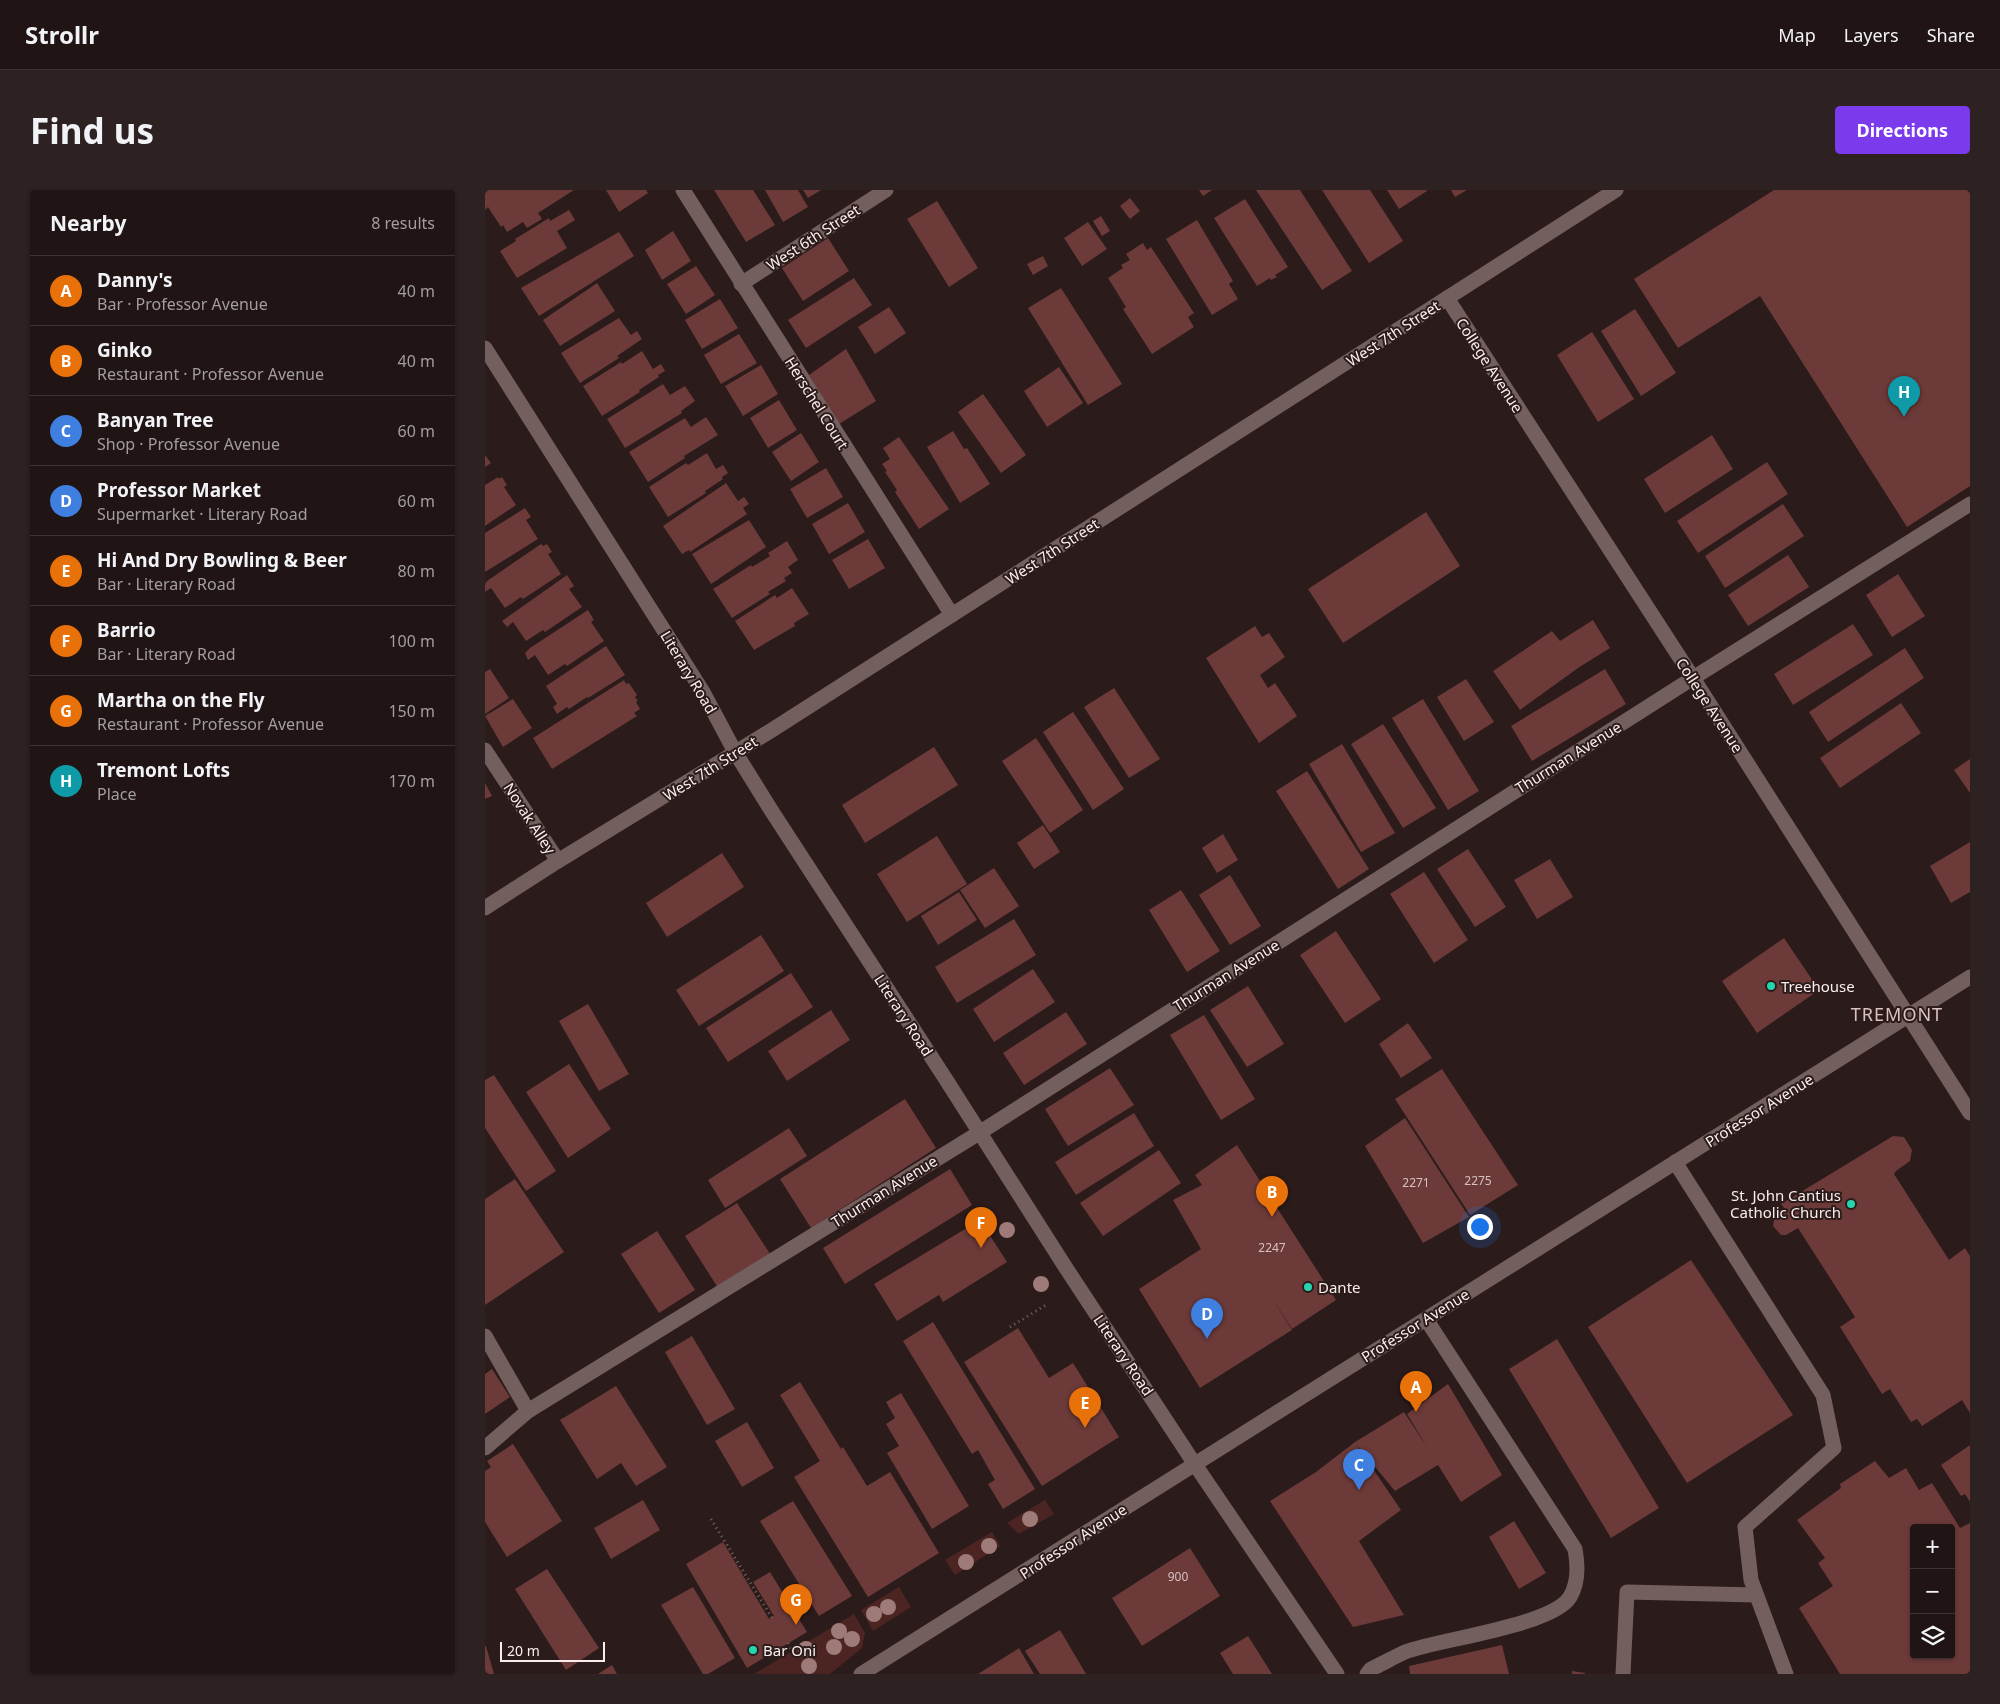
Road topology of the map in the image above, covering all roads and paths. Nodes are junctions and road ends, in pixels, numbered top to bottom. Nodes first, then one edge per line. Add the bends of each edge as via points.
1 (683, 190) edge
2 (886, 190) edge
3 (1616, 190) edge
4 (741, 284) junction
5 (1447, 298) junction
6 (485, 348) edge
7 (491, 371) edge
8 (1970, 504) edge
9 (952, 615) junction
10 (1693, 678) junction
11 (485, 750) edge
12 (735, 752) junction
13 (558, 860) junction
14 (485, 908) edge
15 (1970, 977) edge
16 (1908, 1017) junction
17 (1970, 1113) edge
18 (979, 1133) junction
19 (1675, 1162) junction
20 (1046, 1305) dead end
21 (1425, 1318) junction
22 (1010, 1327) dead end
23 (485, 1336) edge
24 (529, 1411) junction
25 (485, 1448) edge
26 (1194, 1463) junction
27 (711, 1519) dead end
28 (1756, 1595) junction
29 (772, 1618) dead end
30 (787, 1643) dead end
31 (792, 1650) dead end
32 (861, 1674) edge
33 (1337, 1674) edge
34 (1367, 1674) edge
35 (1623, 1674) edge
36 (1786, 1674) edge

1 - 4 street, Herschel Court
2 - 4 street, West 6th Street
3 - 5 street, West 7th Street
4 - 9 street, Herschel Court
5 - 9 street, West 7th Street
5 - 10 street, College Avenue
6 - 7 street, Literary Road
7 - 12 street, Literary Road via 703,692
8 - 10 street, Thurman Avenue
9 - 12 street, West 7th Street
10 - 16 street, College Avenue
10 - 18 street, Thurman Avenue
11 - 13 street, Novak Alley
12 - 13 street, West 7th Street
12 - 18 street, Literary Road
13 - 14 street, West 7th Street
15 - 16 street, Professor Avenue
16 - 17 street, College Avenue
16 - 19 street, Professor Avenue
18 - 24 street, Thurman Avenue
18 - 26 street, Literary Road
19 - 21 street, Professor Avenue
19 - 28 street via 1823,1396 1834,1448 1745,1527 1751,1580
20 - 22 path
21 - 26 street, Professor Avenue
21 - 34 street via 1575,1549 1578,1567 1570,1598 1558,1607 1523,1623 1406,1652
23 - 24 street
24 - 25 street, Thurman Avenue
26 - 32 street, Professor Avenue
26 - 33 street, Literary Road
27 - 29 path
28 - 35 street via 1627,1592
28 - 36 street
30 - 31 path

